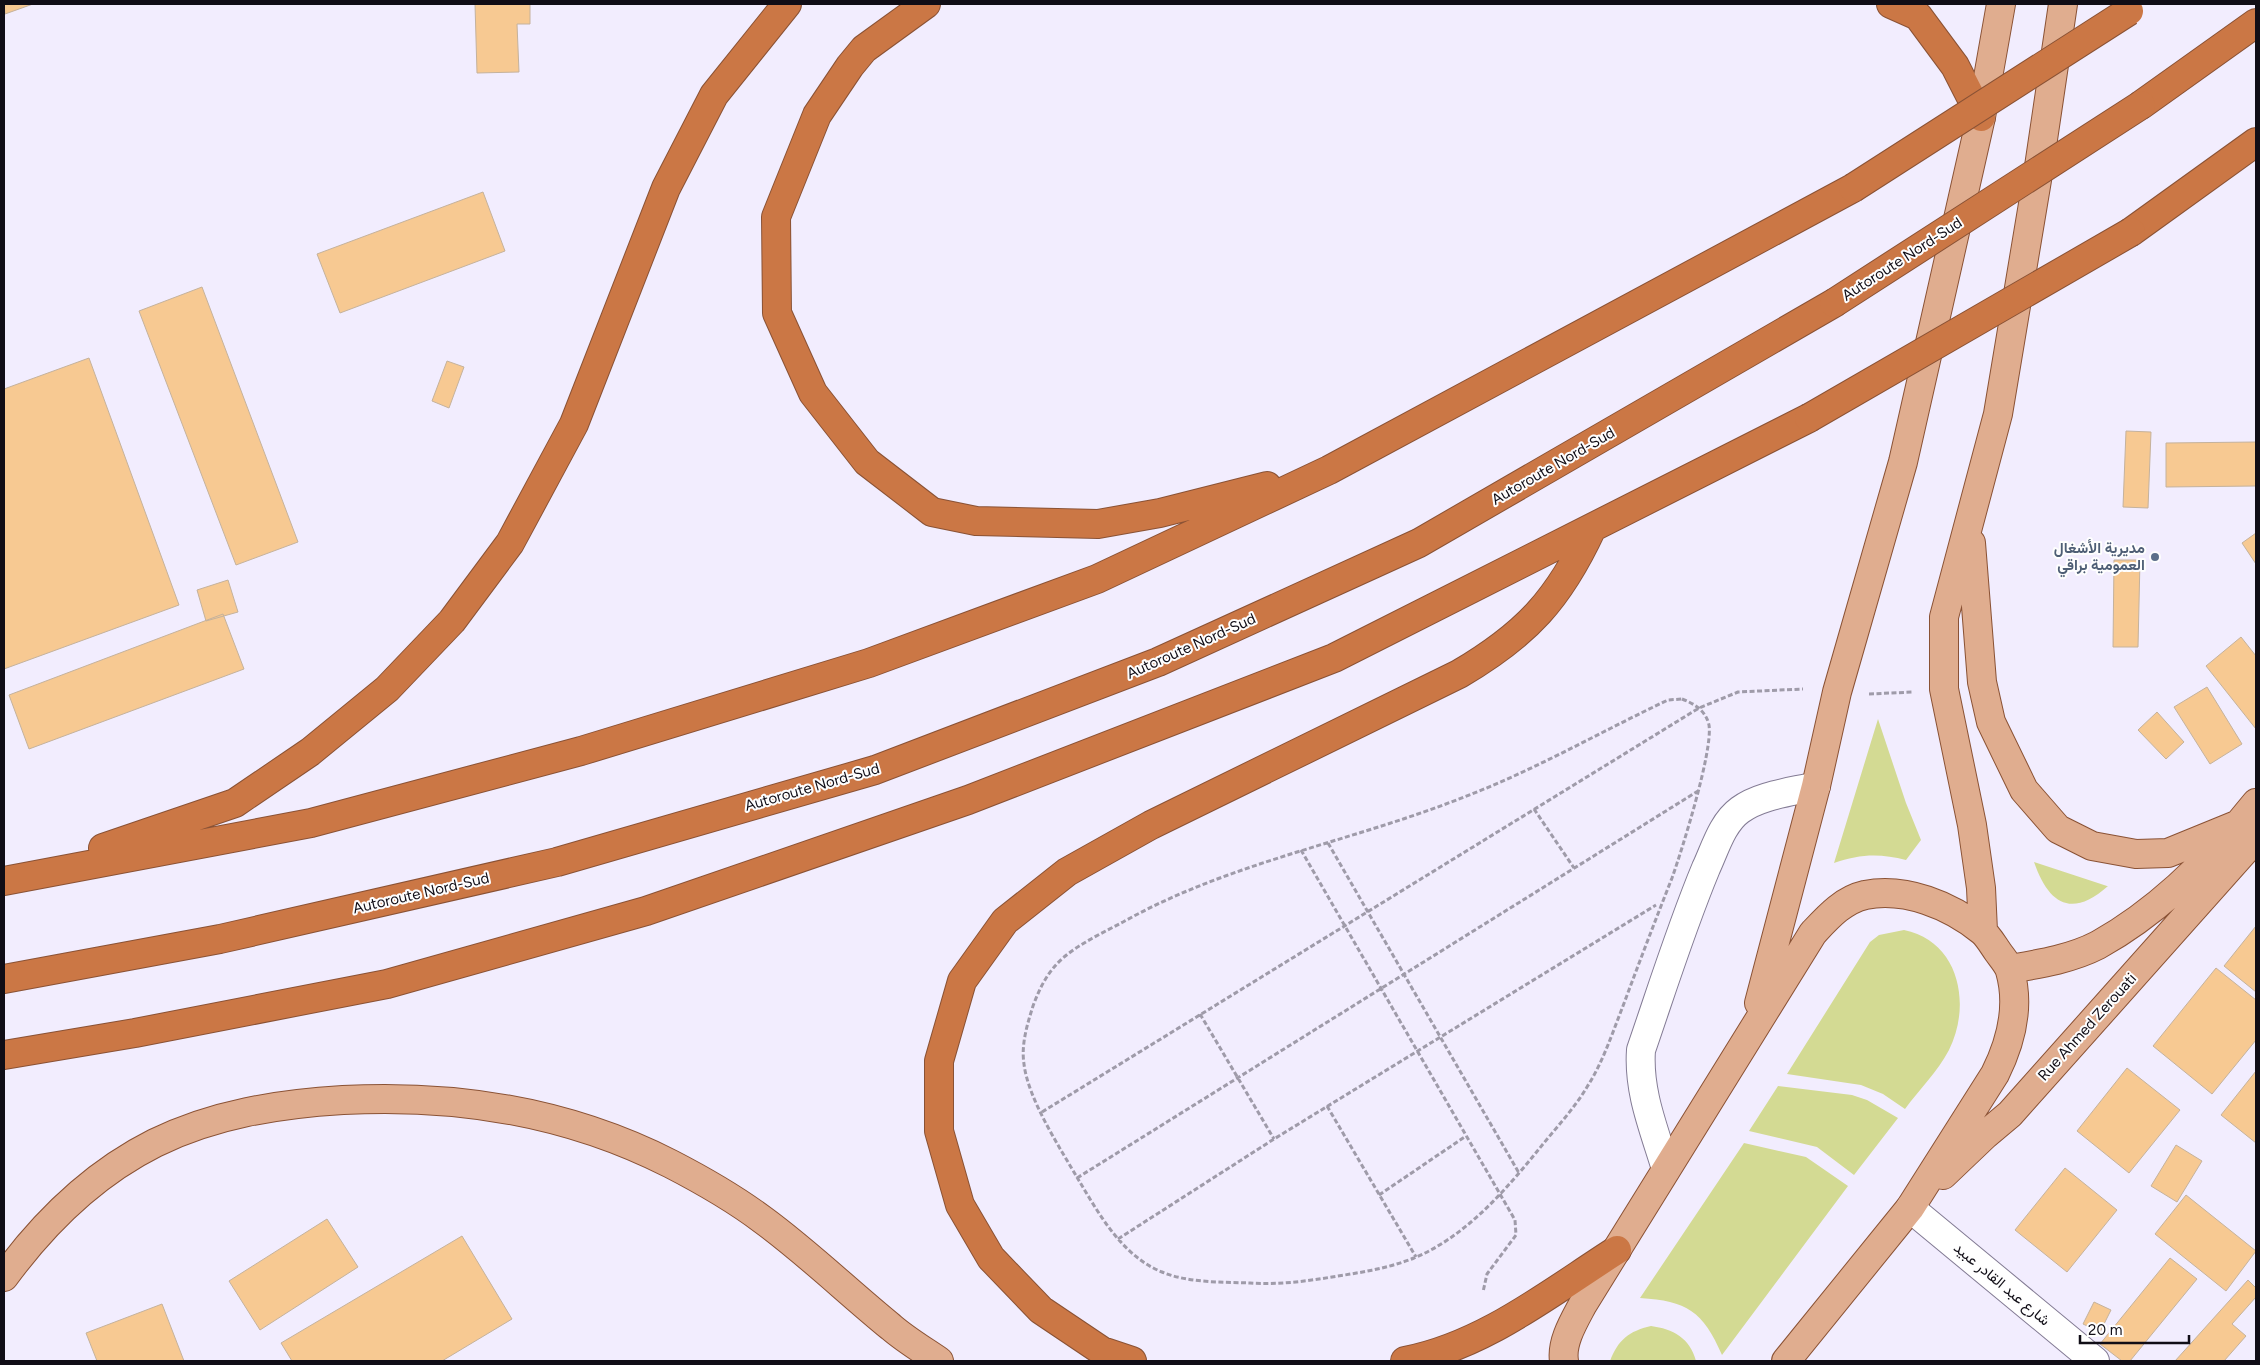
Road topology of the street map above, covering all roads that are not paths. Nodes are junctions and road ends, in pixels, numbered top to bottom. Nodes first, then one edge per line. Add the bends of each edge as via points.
1 (787, 4) edge
2 (926, 4) edge
3 (1891, 4) edge
4 (2001, 4) edge
5 (2063, 4) edge
6 (2133, 7) edge
7 (2256, 22) edge
8 (1981, 117) junction
9 (2256, 142) edge
10 (1329, 470) junction
11 (1970, 519) junction
12 (1592, 528) junction
13 (1816, 786) junction
14 (2256, 803) edge
15 (2247, 831) edge
16 (6, 881) edge
17 (1983, 931) junction
18 (2010, 969) junction
19 (4, 979) edge
20 (1750, 1034) junction
21 (4, 1055) edge
22 (1666, 1169) junction
23 (1910, 1208) junction
24 (1617, 1250) junction
25 (4, 1277) edge
26 (939, 1361) edge
27 (1132, 1361) edge
28 (1405, 1361) edge
29 (1564, 1361) edge
30 (1786, 1361) edge
31 (2095, 1361) edge

1 - 16 highway via 714,95 666,188 574,424 510,543 452,622 387,689 310,752 235,804
2 - 10 highway via 864,49 850,66 817,114 776,217 777,313 813,393 867,462 932,512 976,521 1044,524 1098,524 1160,513
3 - 8 highway via 1918,16 1955,66
4 - 8 main road
5 - 11 main road via 1998,414
6 - 10 highway, bridge via 1852,188
7 - 19 highway, Autoroute Nord-Sud, bridge via 2141,105 1834,303 1419,543 1158,662 875,770 557,862 220,939
8 - 13 main road via 1903,462 1837,692
9 - 12 highway, bridge via 2131,232 1809,418
10 - 16 highway via 1097,579 869,663 581,751 312,823
11 - 15 main road via 1982,682 1991,722 2024,790 2058,829 2092,846 2136,854 2168,853
11 - 17 main road via 1944,617 1944,689 1974,841
12 - 21 highway via 1334,658 968,800 646,911 387,984
12 - 27 highway via 1575,564 1552,598 1525,628 1494,653 1459,674 1151,824 1067,872 1005,921 962,981 940,1061 938,1131 960,1205 991,1258 1041,1310 1102,1351
13 - 20 main road
13 - 22 street via 1754,802 1740,810 1720,835 1690,907 1641,1050 1643,1094
14 - 15 main road, Rue Ahmed Zerouati
15 - 18 main road, Rue Ahmed Zerouati via 2141,916 2097,945 2069,956
15 - 23 main road, Rue Ahmed Zerouati via 2010,1114
17 - 18 main road
17 - 20 main road via 1948,909 1918,897 1889,892 1863,895 1835,909 1813,933
18 - 23 main road via 2015,998 2013,1024 2005,1053
20 - 22 main road
22 - 24 main road
23 - 30 main road
23 - 31 street, شارع عبد القادر عبيد
24 - 28 highway via 1504,1323 1428,1357
24 - 29 main road via 1570,1327
25 - 26 main road via 48,1222 81,1191 118,1164 156,1143 196,1126 237,1114 319,1101 423,1098 522,1111 571,1124 671,1164 761,1218 893,1329

